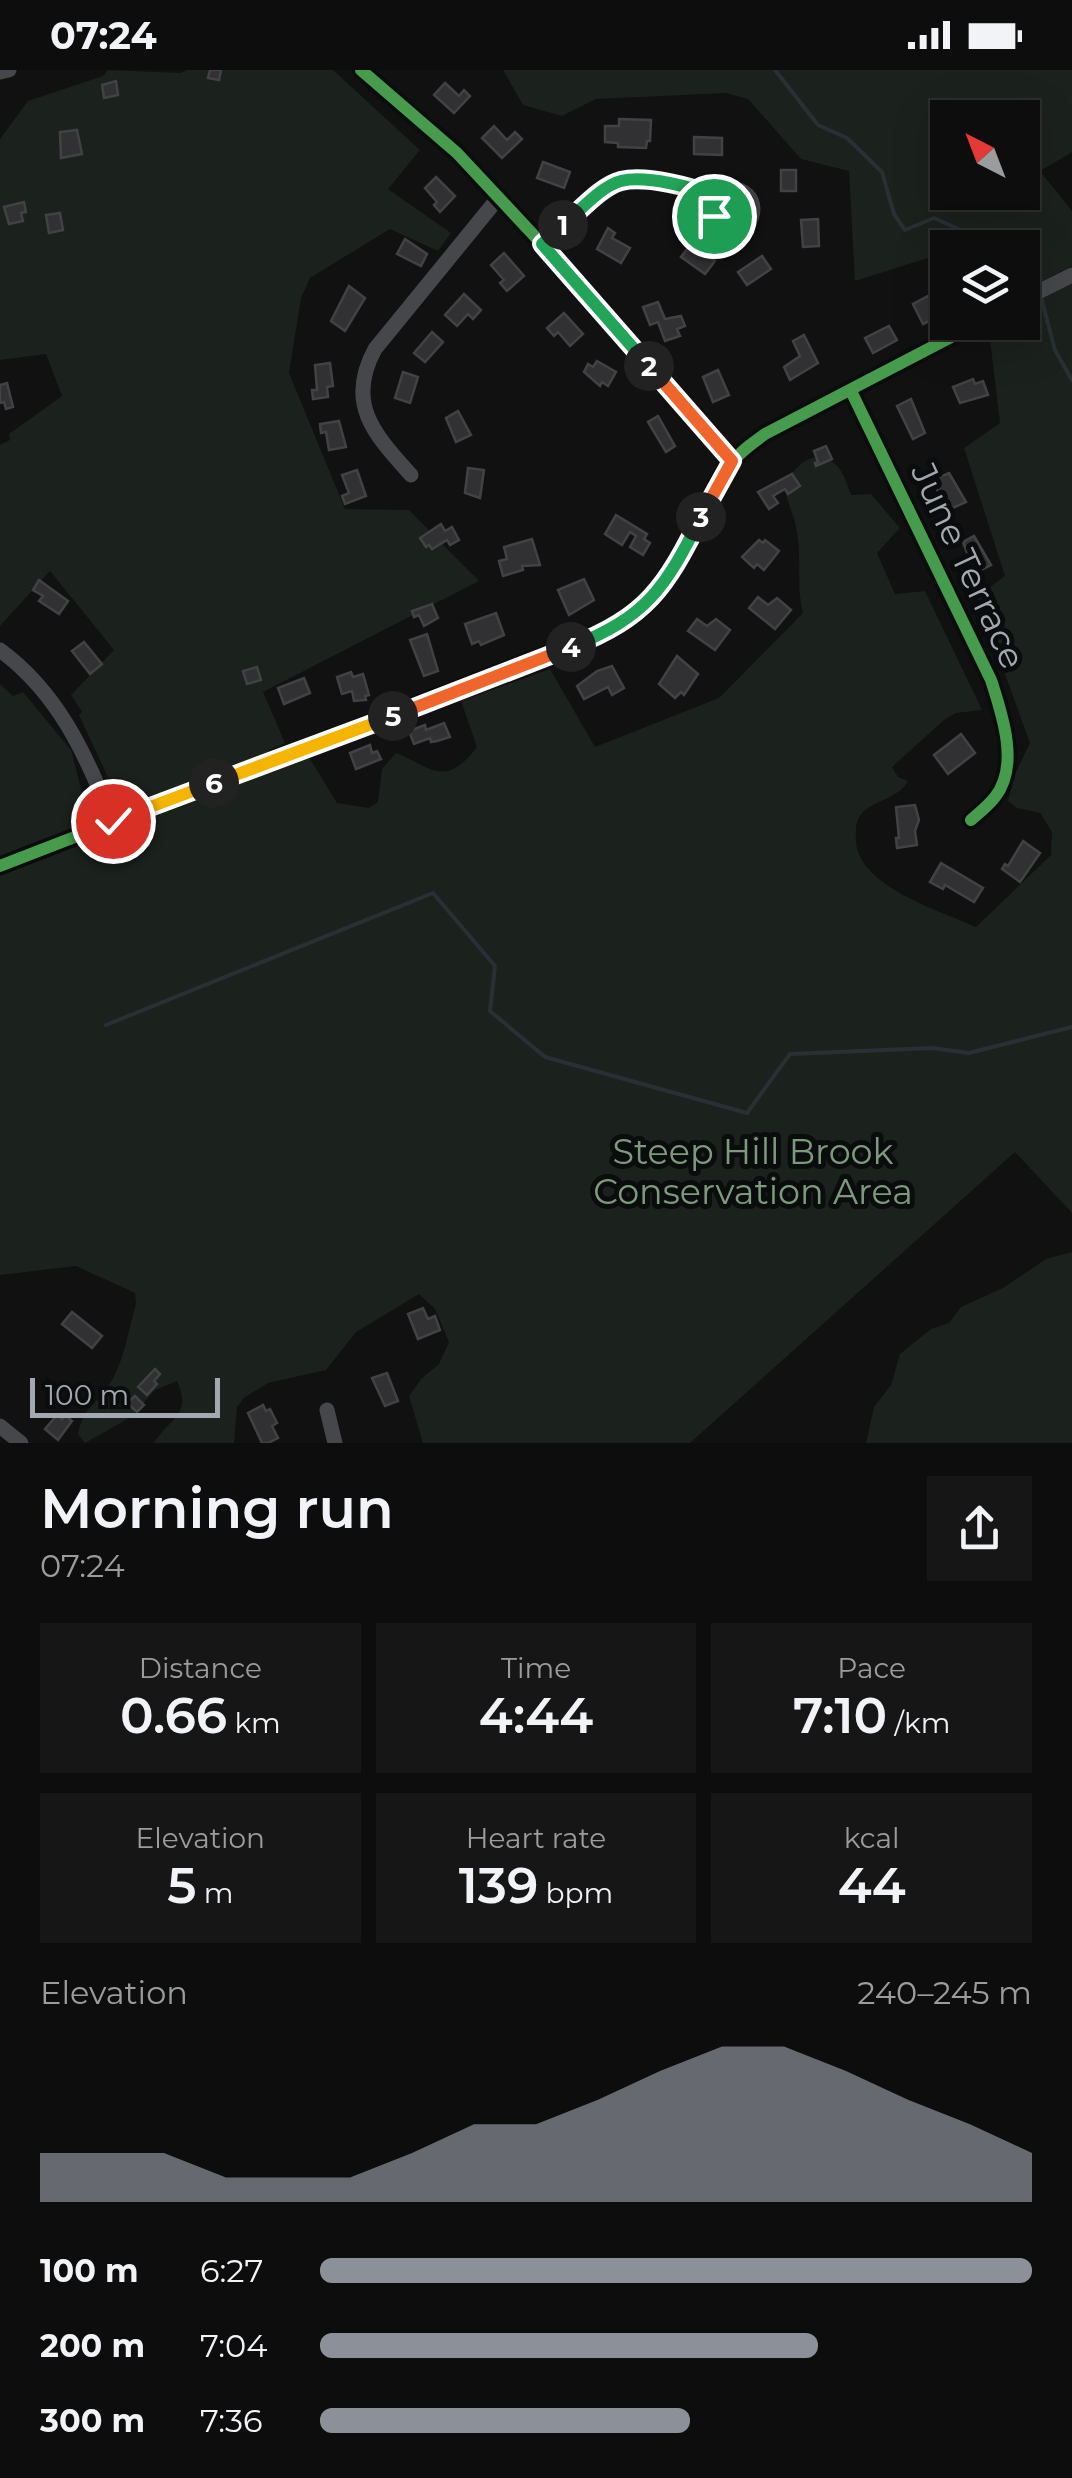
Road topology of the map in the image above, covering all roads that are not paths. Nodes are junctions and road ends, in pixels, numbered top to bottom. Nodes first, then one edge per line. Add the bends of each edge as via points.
1 (9, 70) edge
2 (362, 70) edge
3 (0, 72) edge
4 (716, 197) dead end
5 (499, 198) junction
6 (542, 244) junction
7 (1072, 275) edge
8 (1040, 291) edge
9 (946, 340) edge
10 (851, 391) junction
11 (732, 461) junction
12 (412, 475) dead end
13 (0, 650) edge
14 (971, 820) dead end
15 (113, 821) junction
16 (0, 866) edge
17 (327, 1410) dead end
18 (0, 1426) edge
19 (21, 1443) edge
20 (335, 1443) edge

1 - 3 street
2 - 5 street
4 - 6 street via 688,185 622,181
5 - 6 street
5 - 12 street via 363,372 368,418
6 - 11 street
7 - 8 street
9 - 10 street
10 - 11 street via 766,434
10 - 14 street, June Terrace via 1001,710 1008,756 1003,784
11 - 15 street via 668,579 629,620
13 - 15 street via 60,708
15 - 16 street
17 - 20 street
18 - 19 street

